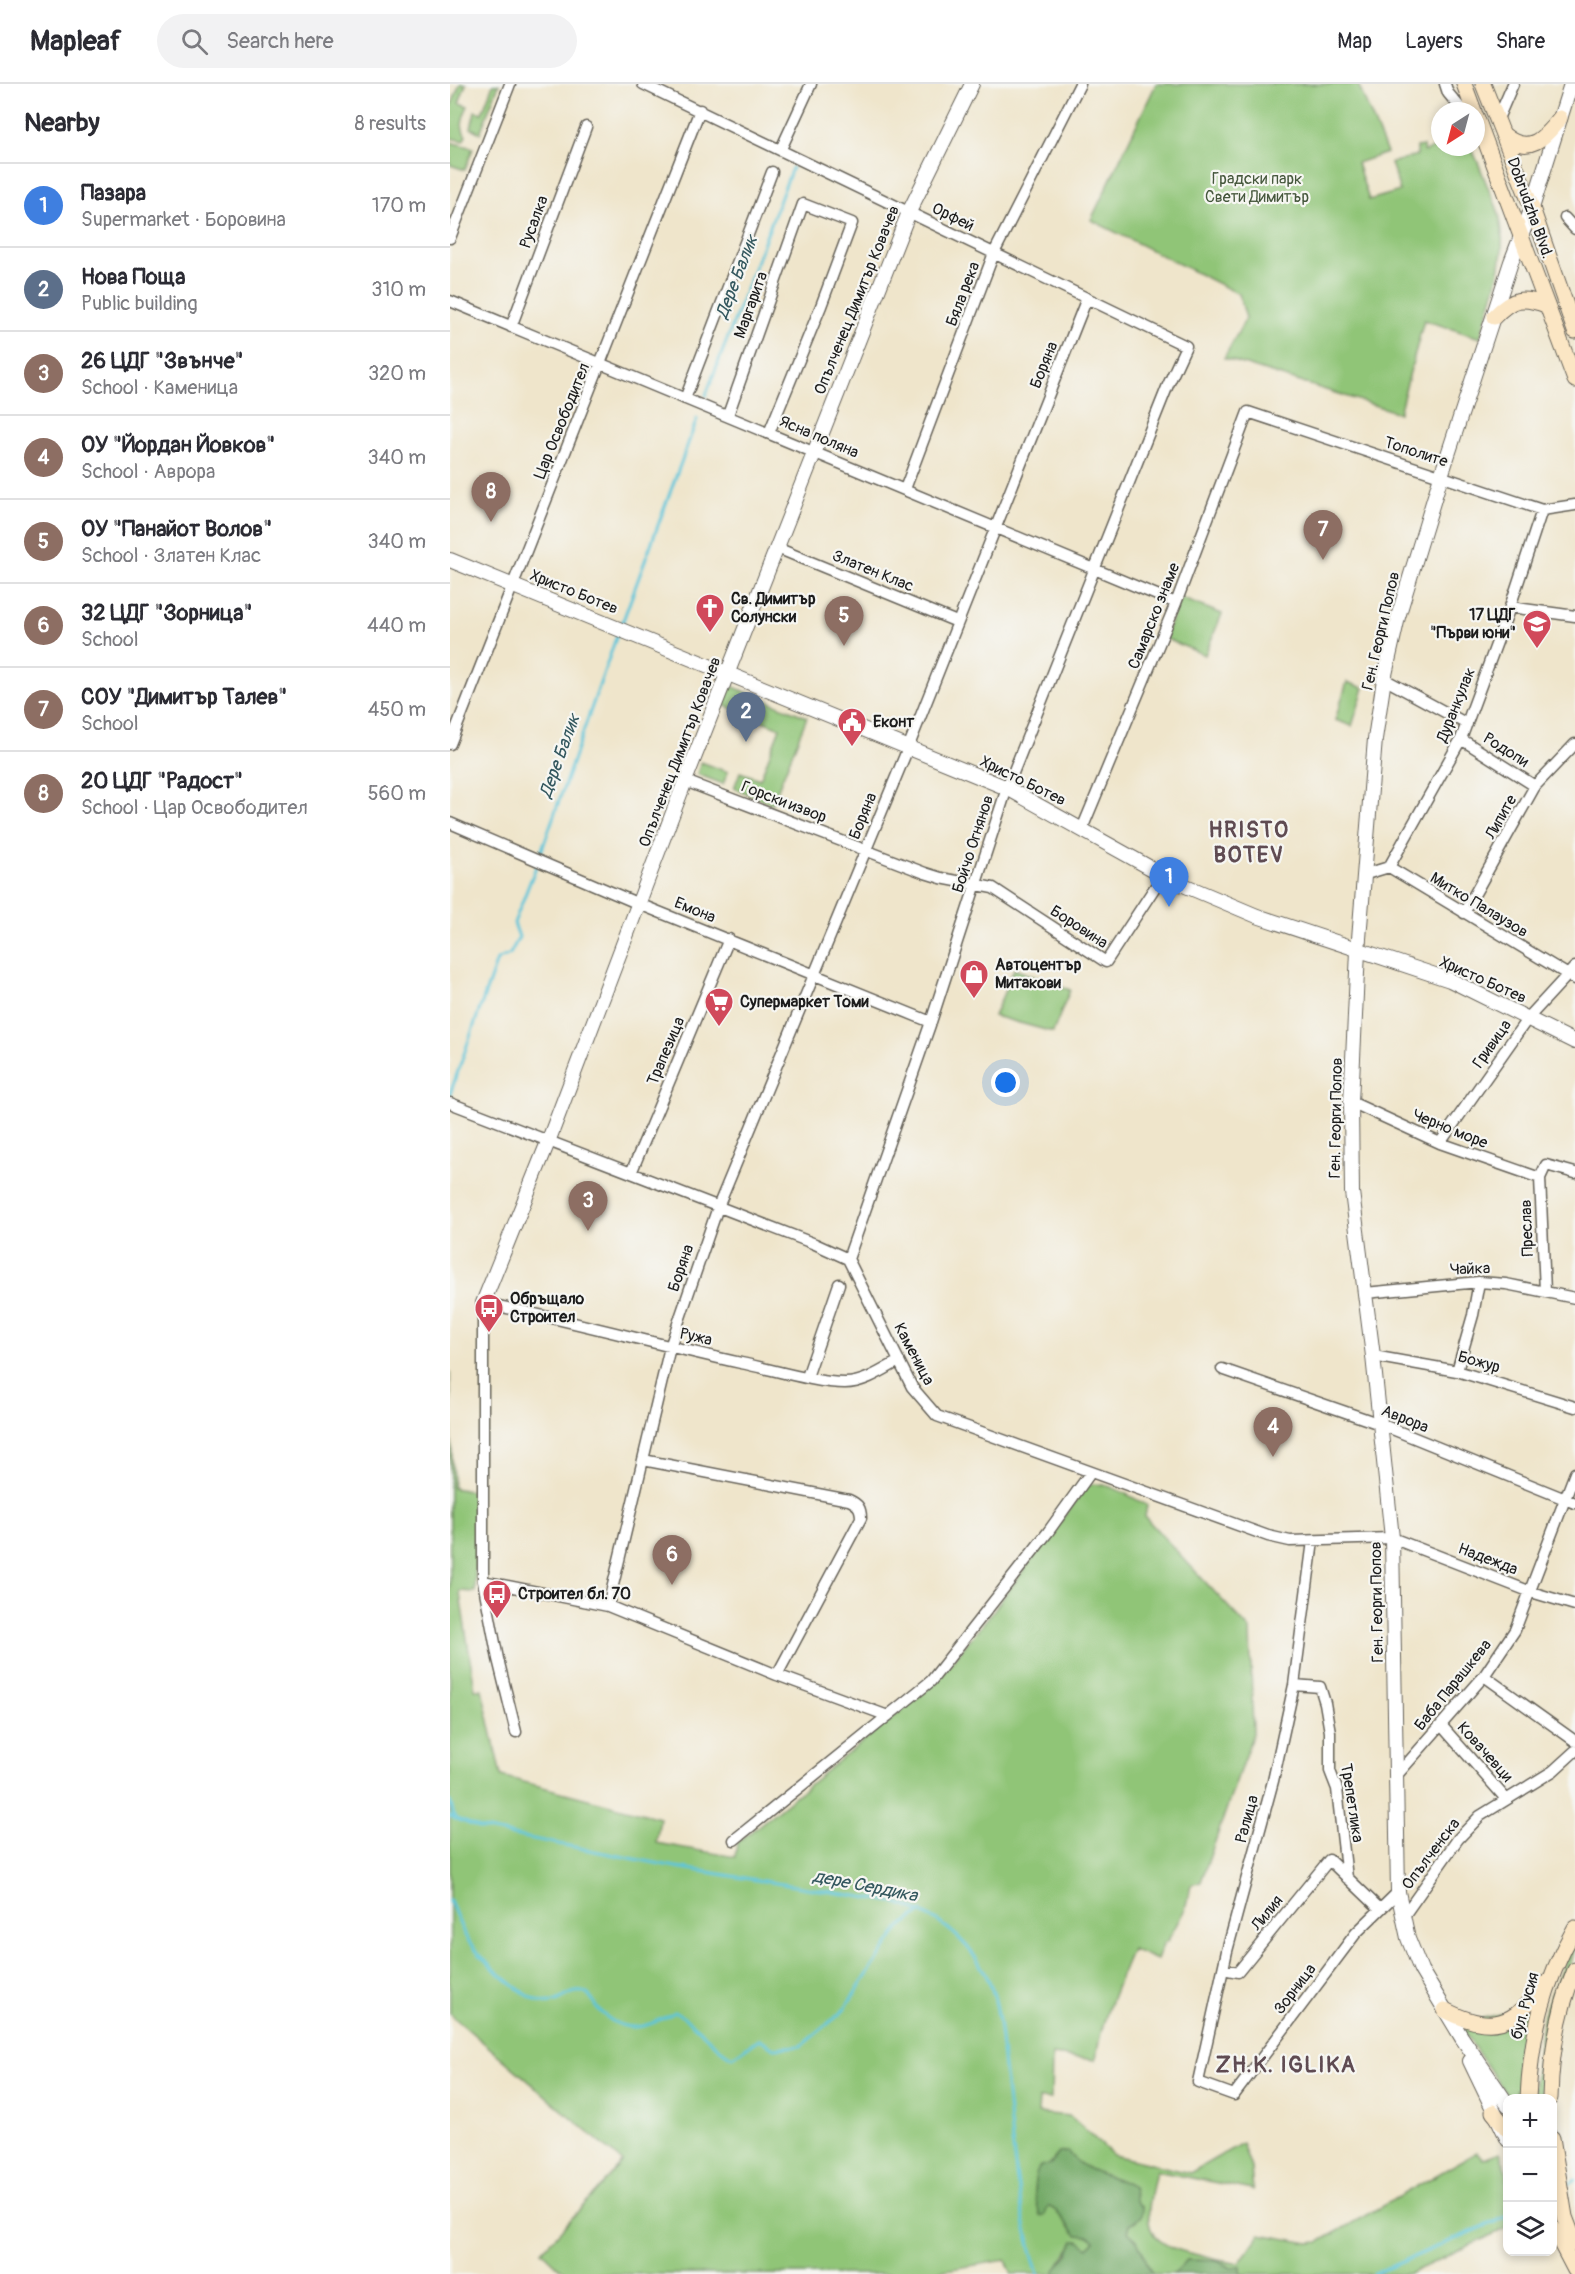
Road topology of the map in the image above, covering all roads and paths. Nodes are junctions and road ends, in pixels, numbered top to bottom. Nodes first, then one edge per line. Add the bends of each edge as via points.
1 (510, 84) edge
2 (643, 84) edge
3 (811, 84) edge
4 (972, 84) edge
5 (1080, 84) edge
6 (1445, 84) edge
7 (1464, 84) edge
8 (1483, 84) edge
9 (1513, 84) edge
10 (1571, 84) edge
11 (1456, 102) edge
12 (1471, 102) edge
13 (700, 110) junction
14 (1560, 118) junction
15 (586, 127) dead end
16 (1500, 128) junction
17 (1485, 146) edge
18 (781, 149) junction
19 (772, 172) dead end
20 (1532, 208) junction
21 (909, 213) junction
22 (1565, 219) dead end
23 (1575, 229) edge
24 (1520, 235) junction
25 (450, 238) edge
26 (994, 253) junction
27 (1087, 298) junction
28 (450, 301) edge
29 (1546, 305) junction
30 (1494, 317) junction
31 (511, 327) junction
32 (1575, 331) edge
33 (1186, 346) joint
34 (601, 364) junction
35 (1575, 380) edge
36 (685, 399) junction
37 (1248, 412) joint
38 (728, 416) junction
39 (769, 433) junction
40 (815, 452) junction
41 (1441, 476) junction
42 (904, 489) junction
43 (1575, 505) edge
44 (1542, 510) junction
45 (995, 527) junction
46 (777, 548) junction
47 (450, 560) edge
48 (1095, 569) junction
49 (512, 585) junction
50 (1176, 603) junction
51 (1510, 606) junction
52 (1575, 616) edge
53 (957, 622) junction
54 (728, 672) junction
55 (1384, 679) junction
56 (1467, 723) junction
57 (1461, 739) junction
58 (450, 744) edge
59 (1575, 744) edge
60 (908, 748) junction
61 (685, 781) junction
62 (1536, 786) junction
63 (1007, 788) junction
64 (450, 823) edge
65 (1082, 829) junction
66 (866, 849) junction
67 (1389, 867) junction
68 (1366, 874) junction
69 (1163, 875) junction
70 (976, 884) junction
71 (639, 904) junction
72 (1464, 913) junction
73 (729, 939) junction
74 (1358, 951) junction
75 (1575, 967) edge
76 (814, 974) junction
77 (1571, 977) edge
78 (1528, 1018) junction
79 (931, 1022) junction
80 (1575, 1042) edge
81 (1351, 1102) junction
82 (450, 1103) edge
83 (548, 1142) junction
84 (1440, 1143) junction
85 (631, 1173) junction
86 (1575, 1173) edge
87 (1540, 1178) junction
88 (718, 1207) junction
89 (848, 1259) junction
90 (1479, 1282) junction
91 (839, 1284) dead end
92 (1545, 1291) junction
93 (1365, 1293) junction
94 (1575, 1298) edge
95 (483, 1303) junction
96 (670, 1347) junction
97 (1373, 1356) junction
98 (899, 1361) junction
99 (1222, 1369) dead end
100 (1457, 1371) junction
101 (807, 1377) junction
102 (1575, 1407) edge
103 (1380, 1424) junction
104 (643, 1460) junction
105 (1091, 1472) junction
106 (1575, 1473) edge
107 (1570, 1501) edge
108 (1392, 1538) junction
109 (1313, 1541) junction
110 (483, 1581) junction
111 (1531, 1592) junction
112 (1575, 1605) edge
113 (608, 1606) junction
114 (777, 1675) junction
115 (1484, 1676) junction
116 (1294, 1685) junction
117 (888, 1716) junction
118 (1441, 1725) junction
119 (516, 1732) dead end
120 (1575, 1741) edge
121 (1575, 1751) edge
122 (1397, 1775) junction
123 (1506, 1799) junction
124 (734, 1840) dead end
125 (1347, 1878) junction
126 (1398, 1892) junction
127 (1380, 1910) junction
128 (1403, 1917) junction
129 (1575, 1928) edge
130 (1560, 1956) junction
131 (1223, 1969) junction
132 (1575, 1970) edge
133 (1445, 2010) junction
134 (1216, 2090) joint
135 (1528, 2094) edge
136 (1550, 2094) edge
137 (1503, 2097) edge
138 (1493, 2112) junction
139 (1503, 2124) edge
140 (1503, 2131) edge
141 (1553, 2148) edge
142 (1556, 2202) edge
143 (1557, 2228) edge
144 (1575, 2243) edge
145 (1575, 2270) edge

1 - 25 street
2 - 13 street, Орфей
3 - 18 street
4 - 21 street, Опълченец Димитър Ковачев
5 - 26 street, Бяла река
6 - 11 street
7 - 12 main road
8 - 16 main road, Dobrudzha Blvd.
9 - 16 street
10 - 14 street, Ген. Георги Попов
13 - 18 street, Орфей
13 - 34 street, Цар Освободител
14 - 16 main road via 1541,140 1522,145 1511,141
14 - 20 street, Ген. Георги Попов
15 - 31 street, Русалка
16 - 20 main road, Dobrudzha Blvd.
17 - 24 main road, Dobrudzha Blvd.
18 - 21 street, Орфей
19 - 36 street, Маргарита
20 - 24 street, Ген. Георги Попов
20 - 32 main road, Dobrudzha Blvd.
21 - 26 street, Орфей
21 - 40 street, Опълченец Димитър Ковачев
22 - 23 street
24 - 29 main road, Dobrudzha Blvd.
24 - 30 street, Ген. Георги Попов
26 - 27 street, Орфей
26 - 42 street, Бяла река
27 - 33 street, Орфей
27 - 45 street, Боряна
28 - 31 street, Ясна поляна
29 - 30 main road via 1532,299 1517,300 1505,305
29 - 35 main road, Dobrudzha Blvd.
30 - 41 street, Ген. Георги Попов
31 - 34 street, Ясна поляна
33 - 48 street, Бойчо Огнянов
34 - 36 street, Ясна поляна
34 - 49 street, Цар Освободител
36 - 38 street, Ясна поляна
37 - 41 street, Тополите
37 - 50 street, Самарско знаме
38 - 39 street, Ясна поляна
38 - 39 street, Маргарита via 803,204 852,223
39 - 40 street, Ясна поляна
40 - 42 street, Ясна поляна
40 - 46 street, Опълченец Димитър Ковачев
41 - 44 street, Тополите
41 - 55 street, Ген. Георги Попов via 1398,617
42 - 45 street, Ясна поляна
43 - 44 street, Тополите
44 - 51 street, Дуранкулак
45 - 48 street, Ясна поляна
45 - 53 street, Боряна
46 - 53 street, Златен Клас
46 - 54 street, Опълченец Димитър Ковачев
47 - 49 street, Христо Ботев
48 - 50 street, Ясна поляна
48 - 63 street, Бойчо Огнянов
49 - 54 street, Христо Ботев
49 - 58 street, Цар Освободител
50 - 65 street, Самарско знаме
51 - 52 street
51 - 56 street, Дуранкулак
53 - 60 street, Боряна
54 - 60 street, Христо Ботев
54 - 61 street, Опълченец Димитър Ковачев
55 - 56 street, Родопи
55 - 68 street, Ген. Георги Попов
56 - 57 street, Дуранкулак
57 - 62 street, Родопи
57 - 67 street, Дуранкулак
59 - 62 street, Липите
60 - 63 street, Христо Ботев
60 - 66 street, Боряна
61 - 66 street, Горски извор
61 - 71 street, Опълченец Димитър Ковачев
62 - 72 street, Липите
63 - 65 street, Христо Ботев
63 - 70 street, Бойчо Огнянов
64 - 71 street, Емона
65 - 69 street, Христо Ботев
66 - 70 street, Горски извор via 941,878
66 - 76 street, Боряна
67 - 68 street
67 - 72 street, Митко Палаузов
68 - 74 street, Ген. Георги Попов
69 - 70 street, Боровина via 1106,962 993,888
69 - 74 street, Христо Ботев via 1257,916
70 - 79 street, Бойчо Огнянов
71 - 73 street, Емона
71 - 83 street, Опълченец Димитър Ковачев
72 - 77 street, Митко Палаузов
73 - 76 street, Емона
73 - 85 street, Трапезица
74 - 78 street, Христо Ботев via 1450,980
74 - 81 street, Ген. Георги Попов
75 - 77 street, Гривица
76 - 79 street, Емона
76 - 88 street, Боряна
77 - 78 street, Гривица
78 - 80 street, Христо Ботев
78 - 84 street, Гривица
79 - 89 street, Бойчо Огнянов
81 - 84 street, Черно море
81 - 93 street, Ген. Георги Попов via 1352,1192
82 - 83 street
83 - 85 street
83 - 95 street, Опълченец Димитър Ковачев
84 - 87 street, Черно море
85 - 88 street
86 - 87 street, Преслав via 1546,1165
87 - 92 street, Преслав
88 - 89 street
88 - 96 street, Боряна
89 - 98 street, Каменица
90 - 92 street, Чайка
90 - 93 street, Чайка
90 - 100 street
91 - 101 street
92 - 94 street, Чайка
93 - 97 street, Ген. Георги Попов
95 - 96 street, Ружа
95 - 110 street
96 - 101 street, Ружа
96 - 104 street, Боряна
97 - 100 street, Божур
97 - 103 street, Ген. Георги Попов
98 - 101 street, Ружа via 857,1381 844,1383
98 - 105 street, Каменица via 912,1387 937,1416
99 - 103 street, Аврора
100 - 102 street, Божур
103 - 107 street, Аврора
103 - 108 street, Ген. Георги Попов
104 - 113 street, Боряна
104 - 114 street via 857,1504 861,1518
105 - 109 street, Каменица via 1268,1536
105 - 117 street via 931,1681
106 - 107 street, Баба Парашкева
107 - 111 street, Баба Парашкева
108 - 109 street, Каменица
108 - 111 street, Надежда
108 - 122 street, Ген. Георги Попов
109 - 116 street, Ралица
110 - 113 street
110 - 119 street
111 - 112 street, Надежда
111 - 115 street, Баба Парашкева via 1515,1629
113 - 114 street
114 - 117 street
115 - 118 street, Баба Парашкева
115 - 120 street
116 - 125 street, Трепетлика via 1320,1687 1325,1703 1330,1771 1337,1789
116 - 131 street, Ралица
117 - 124 street
118 - 122 street, Баба Парашкева
118 - 123 street, Ковачевци
121 - 123 street, Опълченска via 1553,1771
122 - 126 street, Ген. Георги Попов
123 - 128 street, Опълченска via 1480,1816 1458,1839
125 - 127 street
125 - 131 street, Лилия via 1329,1860 1238,1972
126 - 127 street, Зорница
126 - 128 street, Ген. Георги Попов
127 - 134 street, Зорница via 1356,1933 1234,2095
128 - 133 street, Ген. Георги Попов via 1416,1959
129 - 130 main road, бул. Русия
130 - 133 main road via 1534,1996 1510,2019 1489,2023
130 - 135 main road, бул. Русия via 1540,2007
131 - 134 street, Ралица via 1198,2082
132 - 136 main road via 1558,2023
133 - 137 street
133 - 138 street
138 - 139 main road
138 - 140 street
141 - 142 main road
143 - 144 main road
143 - 145 main road

